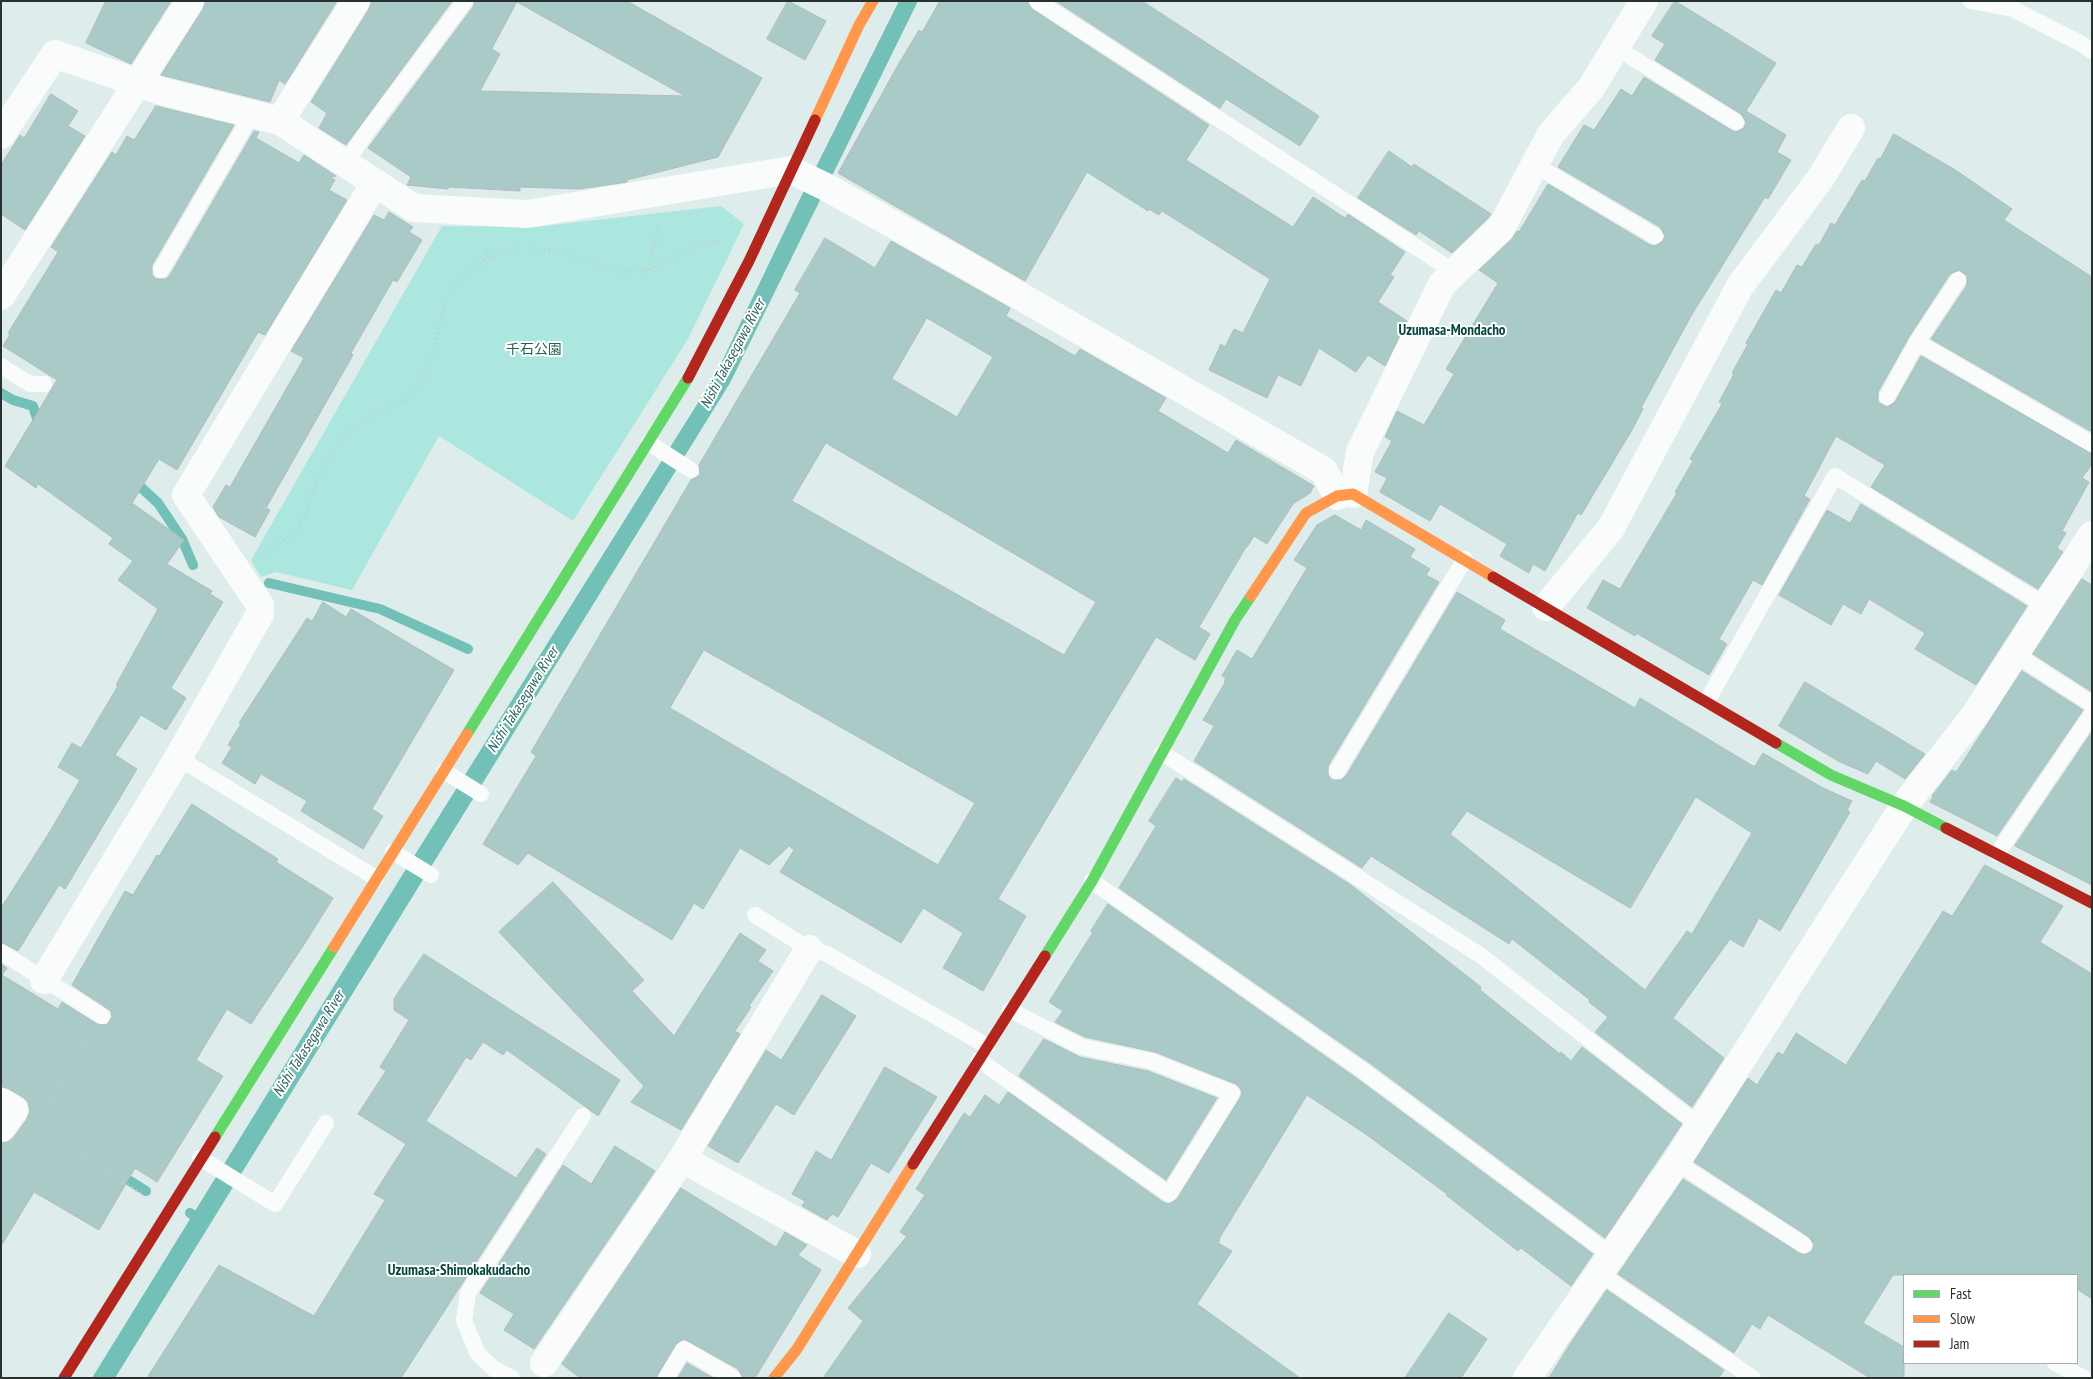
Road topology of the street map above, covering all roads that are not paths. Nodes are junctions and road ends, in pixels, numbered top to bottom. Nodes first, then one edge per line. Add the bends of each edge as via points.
1 (190, 1) edge
2 (356, 1) edge
3 (465, 1) edge
4 (873, 1) edge
5 (1037, 1) edge
6 (1644, 1) edge
7 (1971, 1) edge
8 (1616, 47) junction
9 (2092, 51) edge
10 (137, 83) junction
11 (252, 114) junction
12 (280, 121) junction
13 (1736, 122) dead end
14 (1851, 128) dead end
15 (1, 135) edge
16 (345, 164) junction
17 (1534, 164) junction
18 (809, 178) junction
19 (375, 183) junction
20 (1655, 236) dead end
21 (161, 270) dead end
22 (1453, 271) junction
23 (1958, 280) dead end
24 (1, 296) edge
25 (1917, 342) junction
26 (1, 366) edge
27 (44, 384) dead end
28 (1887, 397) dead end
29 (2092, 444) edge
30 (654, 446) junction
31 (691, 470) dead end
32 (1345, 495) junction
33 (2092, 535) edge
34 (1465, 560) junction
35 (2046, 606) junction
36 (1546, 607) junction
37 (2015, 654) junction
38 (1707, 701) junction
39 (2092, 704) edge
40 (2092, 714) edge
41 (1162, 753) junction
42 (178, 758) junction
43 (444, 770) junction
44 (1337, 771) dead end
45 (481, 794) dead end
46 (1904, 806) junction
47 (393, 852) junction
48 (1997, 854) junction
49 (431, 875) dead end
50 (376, 878) junction
51 (1092, 881) junction
52 (2092, 903) edge
53 (755, 915) dead end
54 (809, 949) junction
55 (1, 952) edge
56 (44, 980) junction
57 (1010, 1010) junction
58 (102, 1016) road end
59 (987, 1046) junction
60 (978, 1060) junction
61 (583, 1116) dead end
62 (326, 1123) dead end
63 (1700, 1126) junction
64 (200, 1158) junction
65 (682, 1159) junction
66 (1676, 1162) junction
67 (1804, 1245) dead end
68 (857, 1254) junction
69 (1605, 1265) junction
70 (544, 1363) dead end
71 (2057, 1364) edge
72 (64, 1378) edge
73 (512, 1378) edge
74 (666, 1378) edge
75 (733, 1378) edge
76 (774, 1378) edge
77 (1528, 1378) edge
78 (1753, 1378) edge
79 (2084, 1378) edge

1 - 10 street
2 - 12 street
3 - 16 lane
4 - 18 street via 859,25
5 - 22 lane
6 - 8 street
7 - 9 lane via 2013,9
8 - 13 lane
8 - 17 street via 1591,88 1551,134
10 - 11 street
10 - 15 street via 55,54
10 - 24 street
11 - 12 street
11 - 21 lane
12 - 16 street
14 - 36 street via 1820,179 1740,286 1611,528
16 - 19 street
17 - 20 lane
17 - 22 street via 1500,228
18 - 19 street via 668,190 527,214 414,208
18 - 30 street via 757,244
18 - 32 street via 1324,471
19 - 42 street via 186,495 260,605 260,614
22 - 32 street via 1442,284 1360,452
23 - 25 lane
25 - 28 lane
25 - 29 lane
26 - 27 lane via 30,384
30 - 31 lane
30 - 43 street
32 - 34 street
32 - 41 street via 1306,514 1235,620
33 - 35 street
34 - 36 street
34 - 44 lane
35 - 37 street
35 - 38 lane via 1835,476
36 - 38 street
37 - 39 lane
37 - 46 street via 1975,715
38 - 46 street via 1831,775
40 - 48 lane
41 - 51 street
41 - 63 lane via 1480,955
42 - 50 lane
42 - 56 street
43 - 45 lane
43 - 47 street
46 - 48 street
46 - 63 street
47 - 49 lane
47 - 50 street
48 - 52 street
50 - 64 street
51 - 57 street
51 - 69 lane via 1365,1072
53 - 54 lane
54 - 59 lane via 827,954
54 - 65 street
55 - 56 lane
56 - 58 lane
57 - 59 street
57 - 60 lane via 1082,1047 1151,1062 1232,1093 1169,1194
59 - 60 street
60 - 68 street
61 - 73 lane via 468,1293 464,1320 478,1354 494,1369
62 - 64 lane via 275,1204
63 - 66 street
64 - 72 street
65 - 68 street
65 - 70 street
66 - 67 lane
66 - 69 street
68 - 76 street
69 - 77 street
69 - 78 lane
71 - 79 lane
74 - 75 lane via 684,1349

